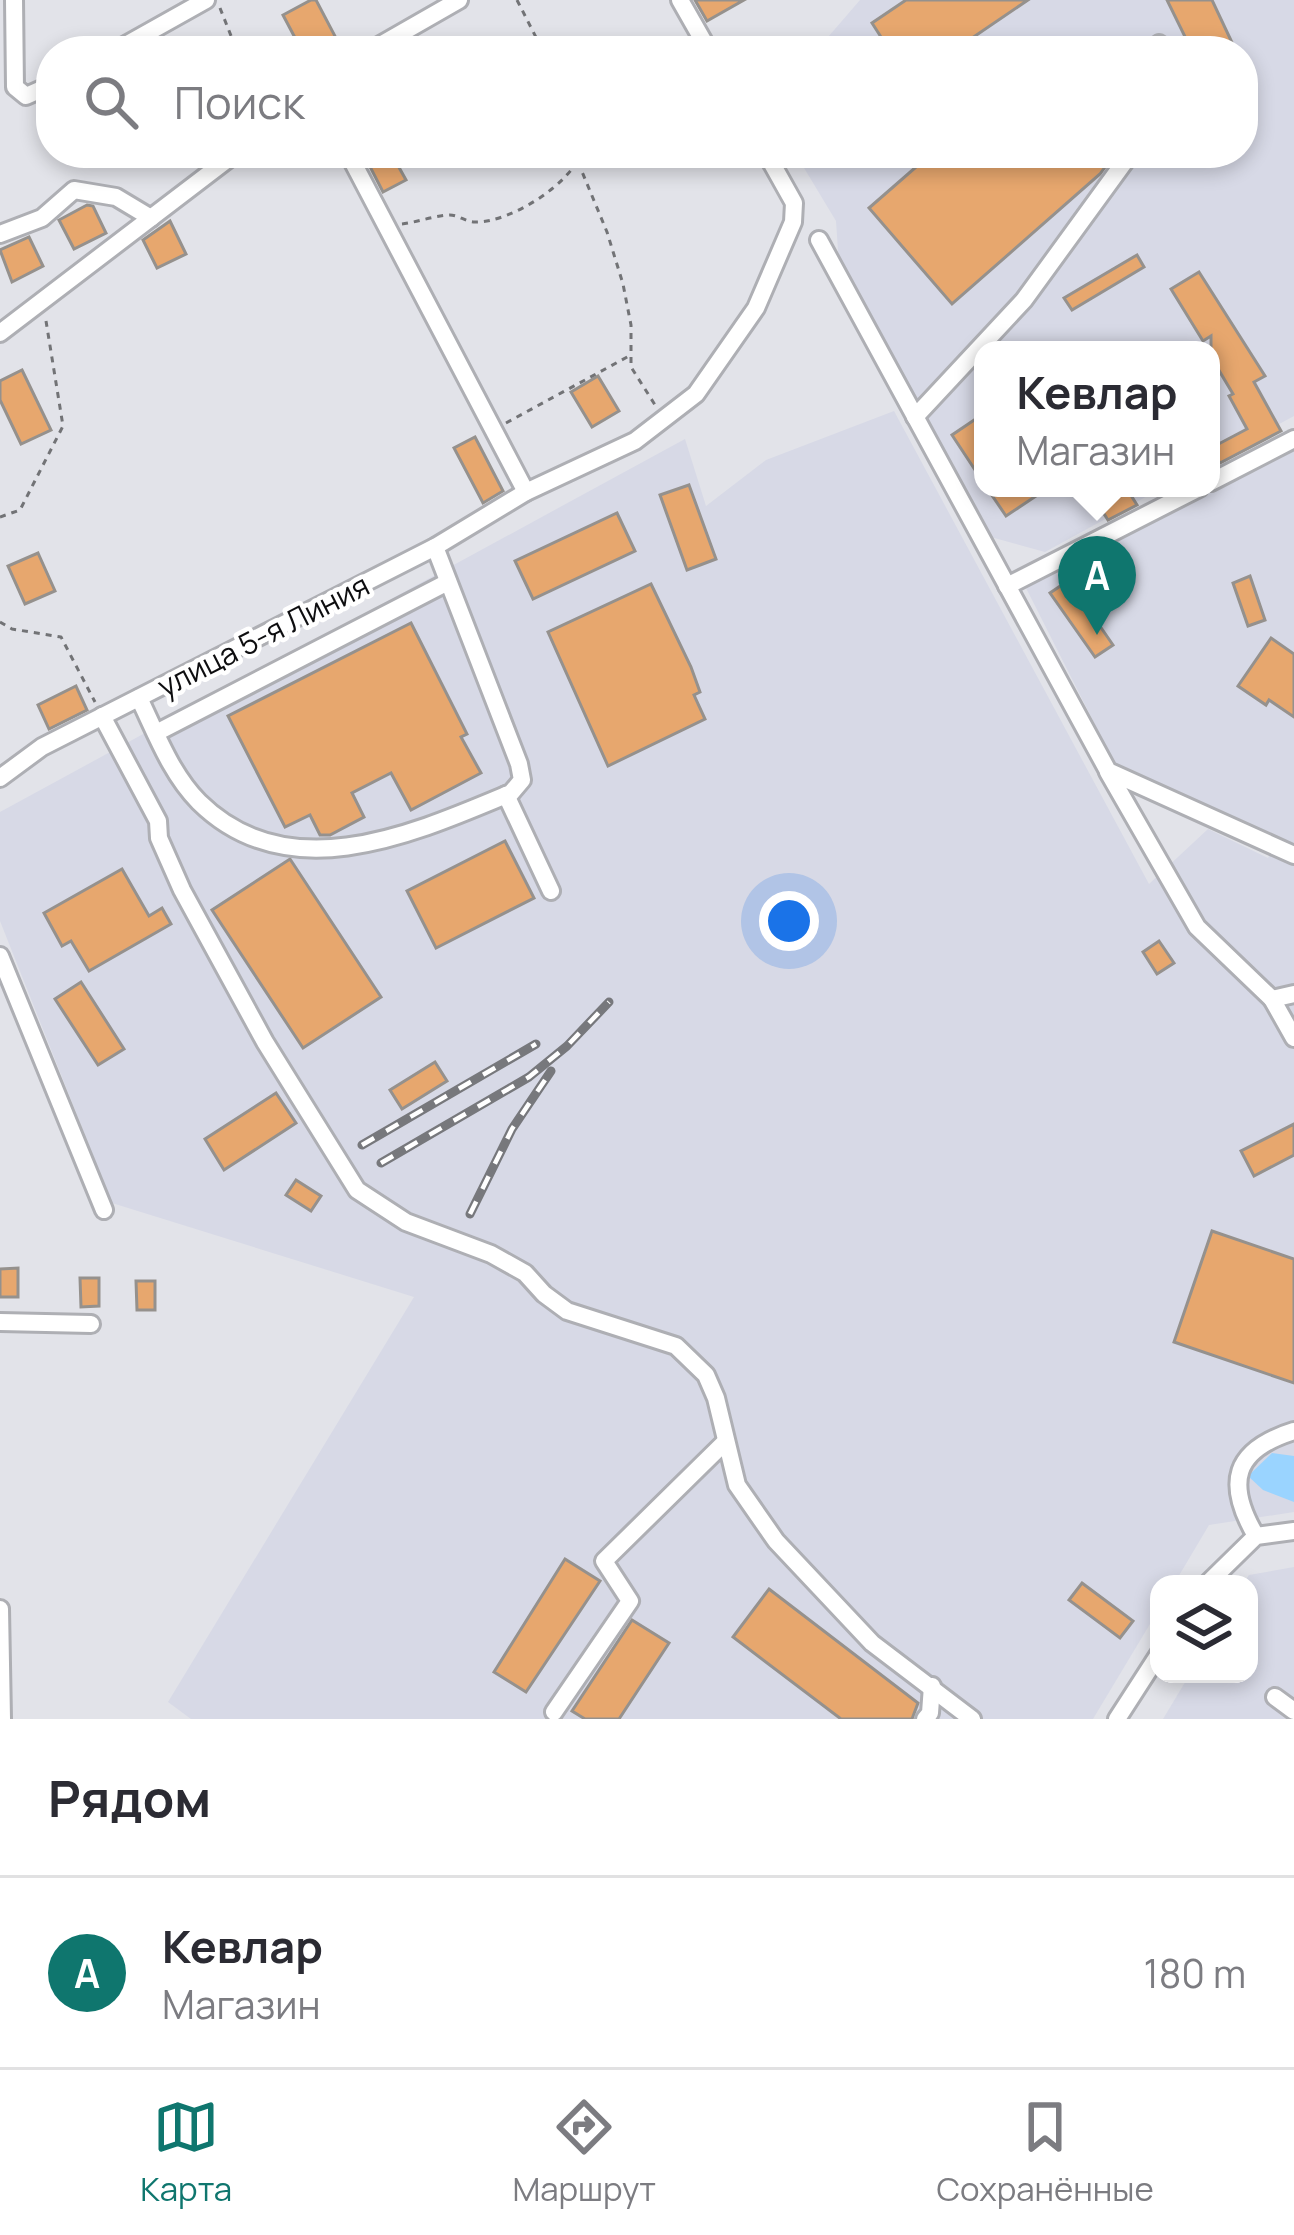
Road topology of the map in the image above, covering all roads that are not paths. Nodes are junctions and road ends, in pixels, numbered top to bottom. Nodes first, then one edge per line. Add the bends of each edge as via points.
1 (14, 0) edge
2 (206, 0) edge
3 (459, 0) edge
4 (680, 0) edge
5 (142, 36) edge
6 (396, 36) edge
7 (700, 36) edge
8 (36, 92) edge
9 (216, 168) edge
10 (356, 168) edge
11 (774, 168) edge
12 (1120, 168) edge
13 (151, 218) junction
14 (0, 234) edge
15 (818, 240) dead end
16 (0, 333) edge
17 (986, 341) edge
18 (974, 354) edge
19 (915, 417) junction
20 (1294, 440) edge
21 (1220, 477) edge
22 (526, 492) junction
23 (1181, 497) edge
24 (435, 547) junction
25 (448, 582) junction
26 (1007, 586) junction
27 (139, 698) junction
28 (102, 716) junction
29 (156, 733) junction
30 (1108, 771) junction
31 (0, 778) edge
32 (506, 795) junction
33 (1294, 855) edge
34 (551, 891) dead end
35 (0, 956) edge
36 (1294, 994) edge
37 (1272, 999) junction
38 (1294, 1038) edge
39 (104, 1210) dead end
40 (0, 1322) edge
41 (91, 1324) dead end
42 (1294, 1430) edge
43 (725, 1442) junction
44 (1294, 1532) edge
45 (1256, 1536) junction
46 (1217, 1575) edge
47 (0, 1609) edge
48 (1150, 1668) edge
49 (932, 1687) junction
50 (1275, 1697) dead end
51 (1294, 1711) edge
52 (554, 1712) dead end
53 (2, 1719) edge
54 (925, 1719) edge
55 (972, 1719) edge
56 (1117, 1719) edge

1 - 8 street via 15,87 26,96
2 - 5 street
3 - 6 street
4 - 7 street
9 - 13 street
10 - 22 street
11 - 22 street, улица 5-я Линия via 794,203 794,222 756,308 696,394 634,442
12 - 17 street
13 - 14 street via 116,197 74,190 43,218
13 - 16 street
15 - 19 street
18 - 19 street
19 - 26 street
20 - 21 street
22 - 24 street, улица 5-я Линия
23 - 26 street
24 - 25 street
24 - 27 street, улица 5-я Линия
25 - 29 street
25 - 32 street via 522,773
26 - 30 street
27 - 28 street, улица 5-я Линия
27 - 29 street
28 - 31 street, улица 5-я Линия
28 - 43 street via 208,939 357,1190 406,1222 525,1273 567,1311 676,1346 706,1375
29 - 32 street via 197,800 263,844 384,841
30 - 33 street
30 - 37 street via 1197,927
32 - 34 street
35 - 39 street
36 - 37 street
37 - 38 street
40 - 41 street
42 - 45 street via 1264,1440 1243,1468 1237,1491
43 - 49 street via 737,1485 776,1541 872,1643
43 - 52 street via 604,1561 630,1601
44 - 45 street
45 - 46 street
47 - 53 street
48 - 56 street
49 - 54 street
49 - 55 street
50 - 51 street

